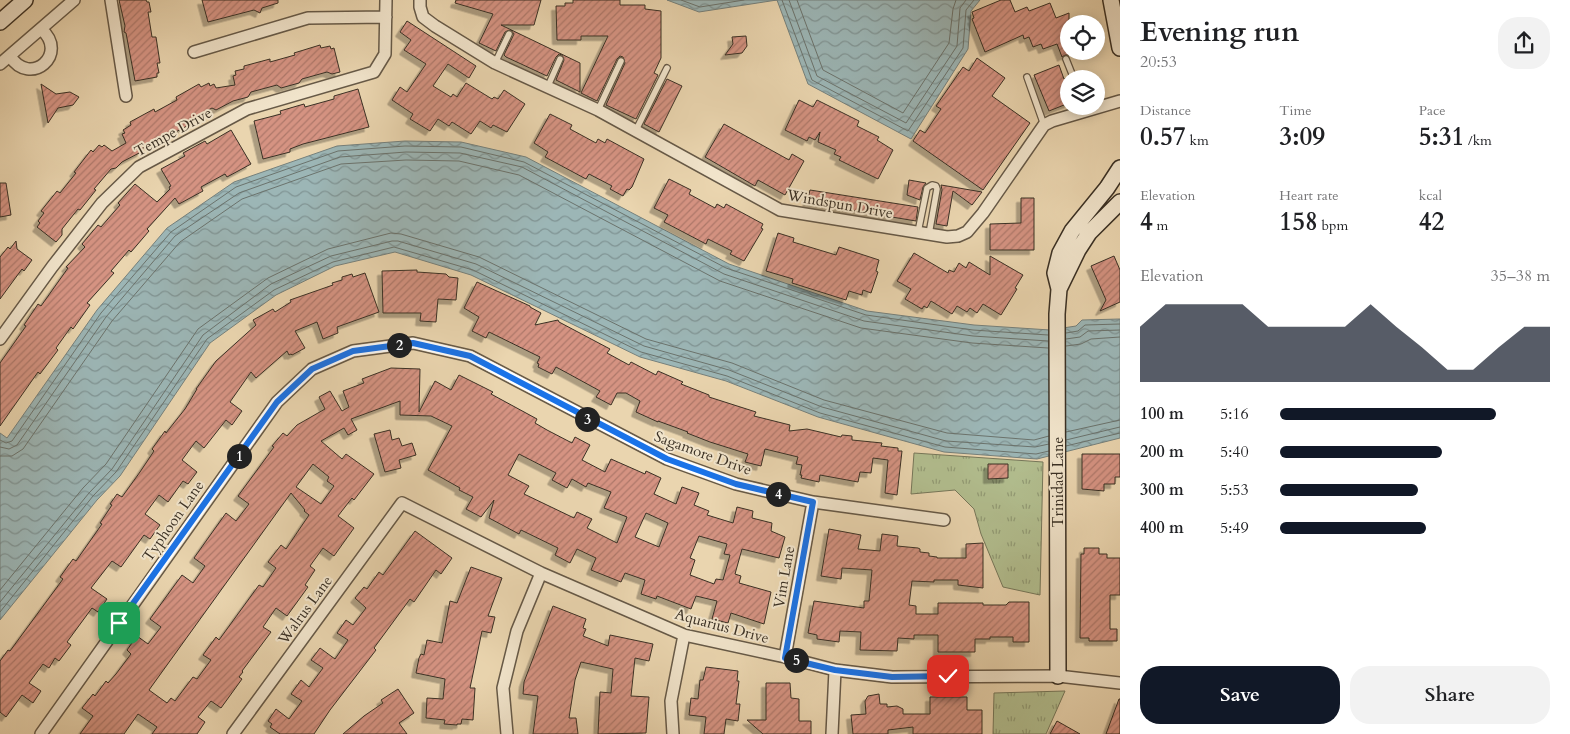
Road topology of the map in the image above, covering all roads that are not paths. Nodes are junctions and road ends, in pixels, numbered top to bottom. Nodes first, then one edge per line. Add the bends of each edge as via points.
1 (25, 0) edge
2 (74, 0) edge
3 (111, 0) edge
4 (386, 0) edge
5 (420, 0) edge
6 (1111, 0) edge
7 (386, 16) junction
8 (0, 22) edge
9 (41, 29) junction
10 (509, 34) dead end
11 (1120, 48) edge
12 (194, 52) dead end
13 (10, 56) junction
14 (560, 59) dead end
15 (622, 60) dead end
16 (495, 62) junction
17 (0, 64) edge
18 (667, 68) dead end
19 (1027, 77) dead end
20 (548, 86) junction
21 (126, 96) dead end
22 (1120, 101) edge
23 (1105, 105) edge
24 (598, 110) junction
25 (1069, 115) edge
26 (1044, 125) junction
27 (636, 130) junction
28 (1120, 168) edge
29 (1120, 202) edge
30 (924, 233) junction
31 (1059, 289) junction
32 (0, 339) edge
33 (353, 351) joint
34 (813, 502) junction
35 (402, 503) joint
36 (944, 520) dead end
37 (541, 573) junction
38 (684, 635) junction
39 (785, 658) junction
40 (835, 670) junction
41 (1058, 676) junction
42 (1120, 683) edge
43 (41, 734) edge
44 (233, 734) edge
45 (506, 734) edge
46 (673, 734) edge
47 (832, 734) edge

1 - 8 street
2 - 9 street
3 - 21 street
4 - 7 street
5 - 16 street, Windspun Drive via 423,16 435,26
6 - 11 street
7 - 12 street via 308,18
7 - 32 street, Tempe Drive via 385,54 374,72 247,109 139,167 102,202
9 - 13 street
9 - 13 street via 52,48 47,61 34,69 20,67
10 - 16 lane
13 - 17 street
14 - 20 lane
15 - 24 lane
16 - 20 street, Windspun Drive
18 - 27 lane
19 - 26 lane
20 - 24 street, Windspun Drive
22 - 23 street
24 - 27 street, Windspun Drive
25 - 26 street
26 - 30 street, Windspun Drive via 967,232 947,237
27 - 30 street, Windspun Drive via 780,210
28 - 31 street, Trinidad Lane via 1072,230 1060,253 1055,273
29 - 31 street, Trinidad Lane via 1089,233
30 - 30 lane via 937,189 932,184 927,188
31 - 41 street, Trinidad Lane
33 - 34 street, Sagamore Drive via 413,343 470,356 667,459 736,484
33 - 43 street, Typhoon Lane via 312,369 277,402
34 - 36 street, Sagamore Drive
34 - 39 street, Vim Lane
35 - 37 street, Aquarius Drive
35 - 44 street, Walrus Lane
37 - 38 street, Aquarius Drive
37 - 45 street via 517,631 503,688
38 - 39 street, Aquarius Drive
38 - 46 street via 671,701
39 - 40 street, Aquarius Drive
40 - 41 street, Aquarius Drive via 892,677
40 - 47 street
41 - 42 street, Aquarius Drive

